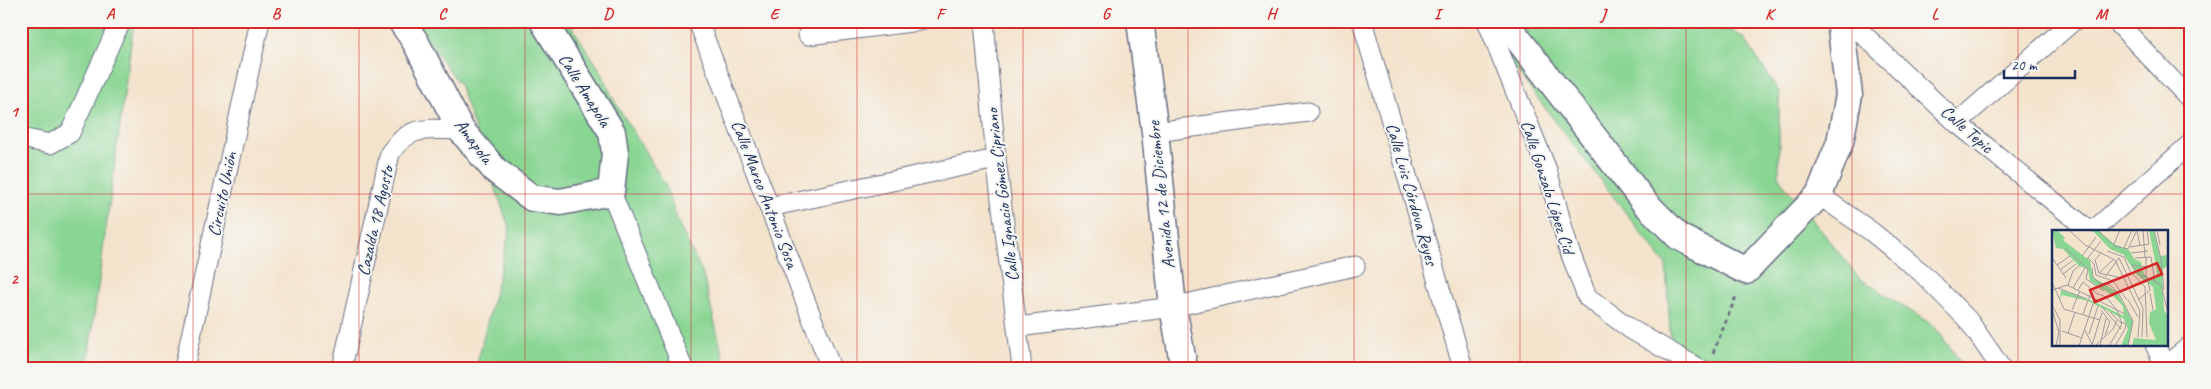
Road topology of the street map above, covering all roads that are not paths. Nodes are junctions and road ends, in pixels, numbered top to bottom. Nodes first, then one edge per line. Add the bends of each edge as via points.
1 (122, 21) edge
2 (260, 21) edge
3 (401, 21) edge
4 (543, 21) edge
5 (698, 21) edge
6 (919, 21) edge
7 (984, 21) edge
8 (1140, 21) edge
9 (1362, 21) edge
10 (1487, 21) edge
11 (1504, 21) edge
12 (2073, 21) edge
13 (2116, 21) edge
14 (1855, 24) edge
15 (808, 35) dead end
16 (2190, 100) edge
17 (1308, 112) dead end
18 (1958, 123) junction
19 (461, 130) junction
20 (1155, 132) junction
21 (21, 138) edge
22 (2190, 144) edge
23 (996, 159) junction
24 (600, 195) junction
25 (1811, 203) junction
26 (769, 207) junction
27 (2089, 230) edge
28 (2093, 230) edge
29 (1355, 266) dead end
30 (1173, 307) junction
31 (1018, 327) junction
32 (2156, 346) edge
33 (2190, 346) edge
34 (1705, 363) edge
35 (1185, 367) edge
36 (2166, 367) edge
37 (184, 368) edge
38 (342, 368) edge
39 (683, 368) edge
40 (832, 368) edge
41 (1022, 368) edge
42 (1463, 368) edge
43 (2001, 368) edge

1 - 21 street via 70,133 50,144
2 - 37 street, Circuito Unión
3 - 19 street, Amapola via 415,41
4 - 24 street, Calle Amapola via 612,132 615,153
5 - 26 street, Calle Marco Antonio Sosa
6 - 15 street
7 - 23 street, Calle Ignacio Gómez Cipriano
8 - 20 street, Avenida 12 de Diciembre
9 - 42 street, Calle Luis Córdova Reyes
10 - 34 street, Calle Gonzalo López Cid via 1547,170 1568,247 1587,297 1632,330
11 - 25 street via 1645,203 1679,237 1753,264
12 - 18 street
13 - 16 street
14 - 18 street, Calle Tepic
14 - 25 street via 1849,95 1840,142
17 - 20 street
18 - 27 street, Calle Tepic
19 - 24 street, Amapola via 495,170 532,198 560,202
19 - 38 street, Cazalda 18 Agosto via 415,130 399,140 390,153
20 - 30 street, Avenida 12 de Diciembre
22 - 28 street
23 - 26 street
23 - 31 street, Calle Ignacio Gómez Cipriano
24 - 39 street, Calle Amapola
25 - 43 street via 1872,232 1922,273 1968,320
26 - 40 street, Calle Marco Antonio Sosa
29 - 30 street
30 - 31 street
30 - 35 street, Avenida 12 de Diciembre
31 - 41 street, Calle Ignacio Gómez Cipriano
32 - 36 street
33 - 36 street

